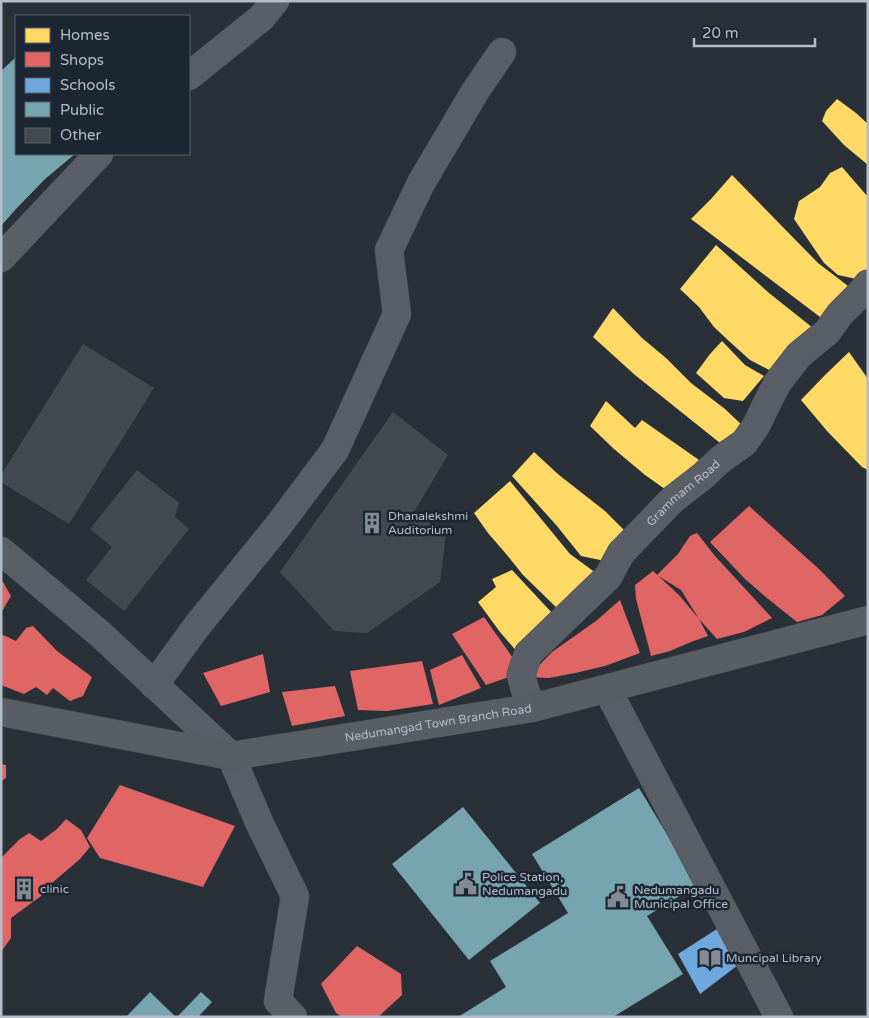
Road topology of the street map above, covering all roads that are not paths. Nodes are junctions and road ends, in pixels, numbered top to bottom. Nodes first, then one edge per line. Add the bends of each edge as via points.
1 (275, 1) edge
2 (502, 52) dead end
3 (190, 75) edge
4 (98, 155) edge
5 (1, 258) edge
6 (868, 284) edge
7 (1, 551) edge
8 (868, 620) edge
9 (154, 685) junction
10 (607, 689) junction
11 (532, 708) junction
12 (1, 712) edge
13 (231, 756) junction
14 (292, 1017) edge
15 (779, 1017) edge

1 - 3 street via 261,18
2 - 9 street via 421,183 389,250 397,314 335,450
4 - 5 street
6 - 11 street, Grammam Road via 778,382 744,443 672,500 621,553 608,577 528,654 521,675
7 - 9 street via 99,633
8 - 10 main road, Nedumangad Town Branch Road
9 - 13 street
10 - 11 main road, Nedumangad Town Branch Road
10 - 15 street
11 - 13 main road, Nedumangad Town Branch Road
12 - 13 main road, Nedumangad Town Branch Road
13 - 14 street via 295,896 278,1001

